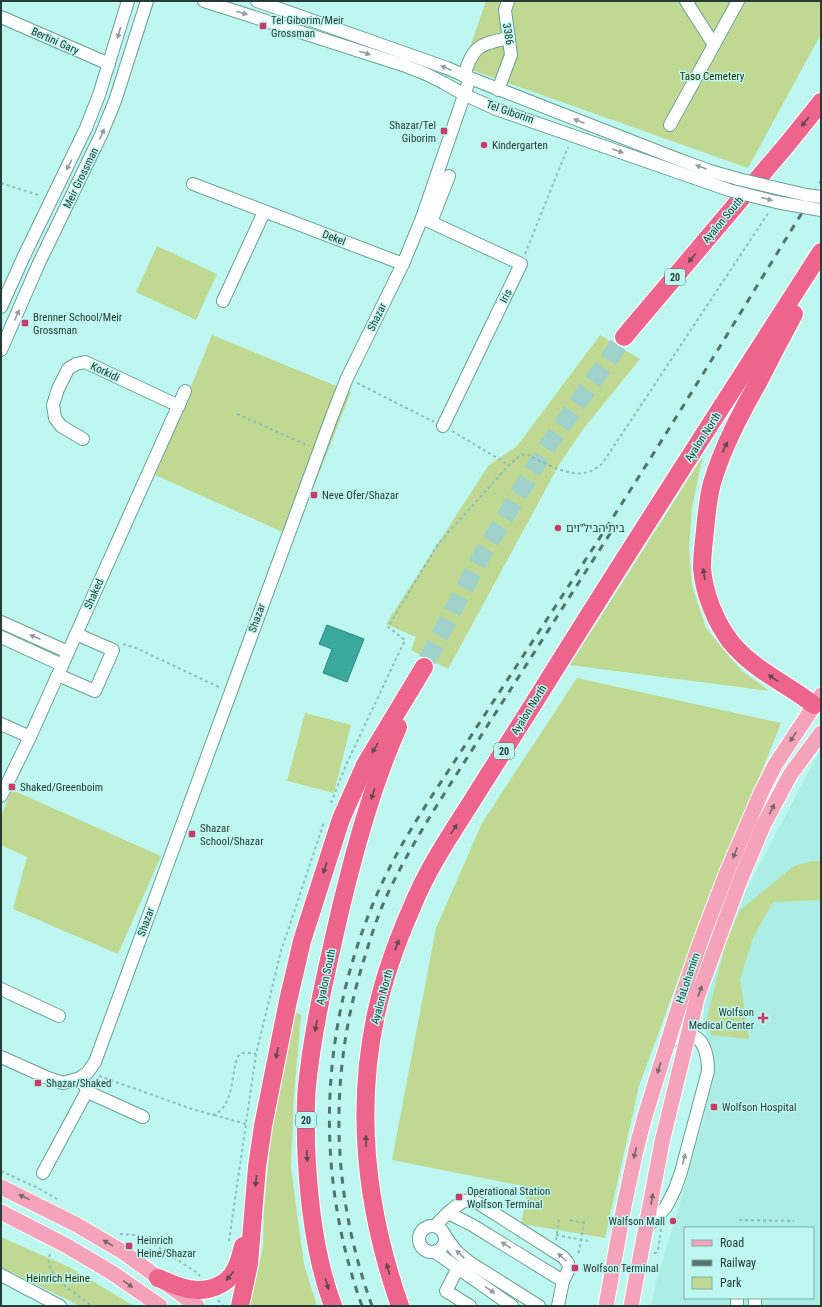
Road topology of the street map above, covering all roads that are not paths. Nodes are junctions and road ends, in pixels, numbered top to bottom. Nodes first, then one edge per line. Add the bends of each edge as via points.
1 (128, 1) edge
2 (147, 1) edge
3 (204, 1) edge
4 (508, 1) edge
5 (686, 1) edge
6 (738, 1) edge
7 (261, 2) edge
8 (1, 17) edge
9 (509, 38) junction
10 (714, 45) junction
11 (109, 64) junction
12 (467, 77) junction
13 (498, 90) junction
14 (463, 94) junction
15 (821, 102) edge
16 (670, 125) dead end
17 (449, 176) dead end
18 (193, 184) dead end
19 (821, 198) edge
20 (821, 210) edge
21 (264, 212) junction
22 (426, 220) junction
23 (821, 252) edge
24 (821, 262) edge
25 (403, 264) junction
26 (223, 301) dead end
27 (1, 307) edge
28 (624, 338) tunnel mouth
29 (1, 350) edge
30 (186, 391) dead end
31 (179, 406) junction
32 (442, 426) road end
33 (83, 439) dead end
34 (1, 622) edge
35 (76, 634) junction
36 (1, 637) edge
37 (68, 652) junction
38 (60, 670) junction
39 (819, 702) edge
40 (1, 724) edge
41 (821, 733) edge
42 (30, 737) junction
43 (1, 796) edge
44 (1, 989) edge
45 (59, 1016) dead end
46 (687, 1035) junction
47 (666, 1047) junction
48 (1, 1057) edge
49 (84, 1075) junction
50 (87, 1091) junction
51 (144, 1117) dead end
52 (43, 1173) dead end
53 (1, 1187) edge
54 (253, 1208) junction
55 (1, 1212) edge
56 (448, 1213) junction
57 (435, 1226) junction
58 (646, 1228) junction
59 (445, 1236) junction
60 (435, 1252) junction
61 (458, 1268) junction
62 (1, 1275) edge
63 (158, 1278) junction
64 (611, 1278) junction
65 (563, 1281) junction
66 (633, 1302) edge
67 (60, 1306) edge
68 (160, 1306) edge
69 (197, 1306) edge
70 (240, 1306) edge
71 (334, 1306) edge
72 (400, 1306) edge
73 (470, 1306) edge
74 (512, 1306) edge
75 (539, 1306) edge
76 (558, 1306) edge
77 (596, 1306) edge
78 (606, 1306) edge

1 -> 11 street, Meir Grossman
29 -> 2 street, Meir Grossman via 39,263 101,135 115,101
3 -> 14 street, Tel Giborim via 403,65
4 - 9 street, 3386 via 505,10
5 - 10 street
6 - 10 street
12 -> 7 street, Tel Giborim
8 - 11 street, Bertini Gary
9 - 12 street, Shazar via 487,42 474,51
9 - 13 street, 3386 via 511,55
10 - 16 street
11 -> 27 street, Meir Grossman via 86,128
12 - 13 street, Tel Giborim
12 - 14 street, Shazar
19 -> 13 street, Tel Giborim, bridge via 698,167
14 -> 20 street, Tel Giborim, bridge via 729,190
14 - 22 street, Shazar
15 -> 28 highway, Ayalon South / 20
17 - 22 street
18 - 21 street, Dekel
21 - 25 street, Dekel
21 - 26 street
22 - 25 street, Shazar
22 - 32 street, Iris via 521,264
72 -> 23 highway, Ayalon North / 20 via 376,1222 366,1149 366,1105 367,1075 377,1012 390,965 412,906 445,844 575,636
39 -> 24 highway via 770,677 731,641 714,612 702,568 705,523 712,485 722,454 737,420
25 - 49 street, Shazar via 347,378 95,1062
30 - 31 street, Shaked
31 - 33 street, Korkidi via 85,362 76,364 68,369 53,405 61,426
31 - 35 street, Shaked
37 -> 34 street
35 - 37 street, Shaked
35 - 38 street via 113,650 95,691
36 - 38 street
37 - 38 street, Shaked
38 - 42 street, Shaked
39 -> 47 main road, HaLohamim via 776,764 747,824 700,942
40 - 42 street
46 -> 41 main road, HaLohamim via 697,998 739,883 764,826 790,776
42 - 43 street, Shaked
44 - 45 street
46 - 47 street via 673,1039
58 -> 46 main road, HaLohamim via 662,1142
58 -> 46 street via 666,1207 675,1189 708,1071 703,1044 697,1038
47 -> 64 main road, HaLohamim via 636,1150
48 - 49 street via 64,1083
49 - 50 street
50 - 51 street
50 - 52 street
63 -> 53 main road via 123,1252 77,1225
54 -> 63 highway via 233,1274 220,1286 195,1290
54 - 70 highway via 250,1256
54 - 71 highway, Ayalon South / 20 via 263,1126 288,1001 302,941 320,883 341,819 365,765 426,664 392,740 358,843 335,933 312,1052 307,1094 307,1170 319,1256
55 -> 68 main road via 67,1246
56 - 57 street
65 -> 56 street
65 -> 56 street via 568,1269 568,1263 563,1257 478,1203 468,1200
57 - 59 street via 442,1230
57 - 60 street via 425,1228 419,1240 426,1251
58 - 66 main road, HaLohamim
59 - 60 street via 442,1248
75 -> 59 street via 469,1262
60 - 61 street
61 - 73 street via 446,1291
61 -> 74 street
62 - 67 street
63 - 69 main road
64 - 77 main road
64 - 78 main road, HaLohamim
65 - 76 street

